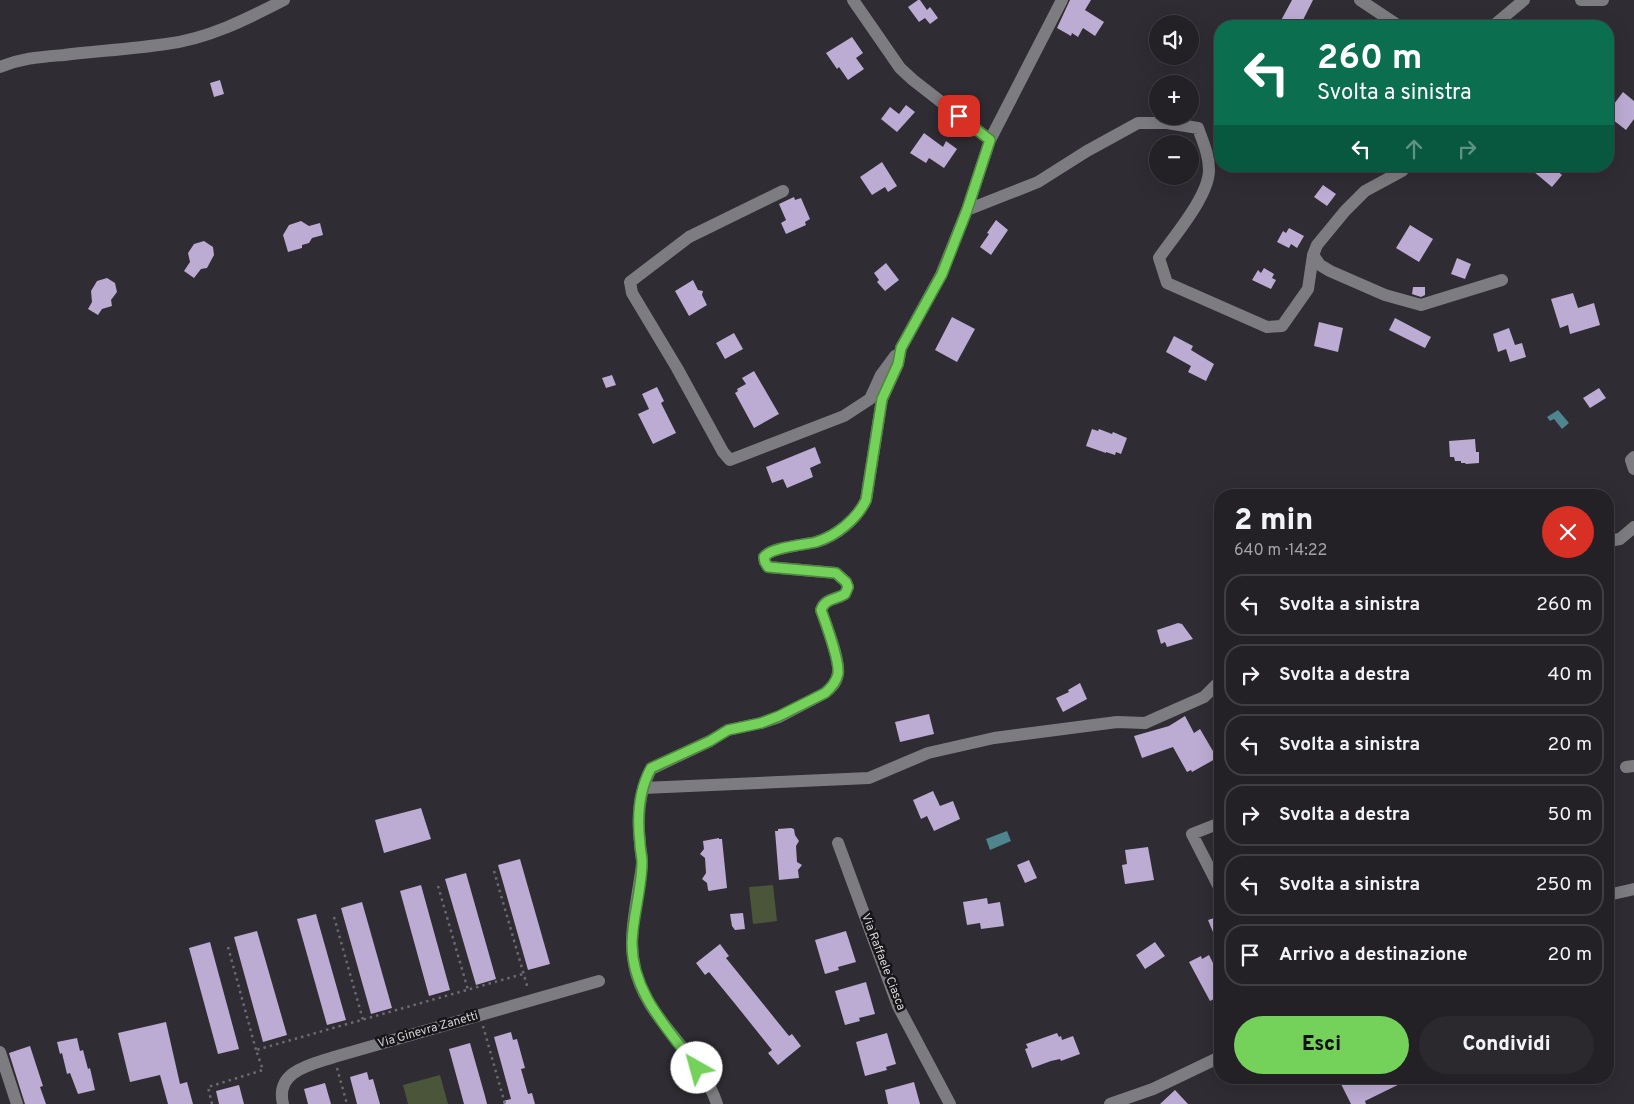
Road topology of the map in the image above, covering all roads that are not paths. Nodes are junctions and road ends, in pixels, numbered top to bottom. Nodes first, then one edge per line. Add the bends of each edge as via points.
1 (284, 0) edge
2 (853, 0) edge
3 (1062, 0) edge
4 (1360, 0) edge
5 (1524, 0) edge
6 (1581, 0) edge
7 (1603, 0) edge
8 (1389, 20) edge
9 (1500, 20) edge
10 (0, 67) edge
11 (990, 140) junction
12 (1400, 172) edge
13 (782, 191) dead end
14 (967, 210) junction
15 (1313, 255) junction
16 (1502, 280) dead end
17 (901, 348) junction
18 (1634, 457) edge
19 (1634, 469) edge
20 (1634, 527) edge
21 (1614, 540) edge
22 (1214, 687) edge
23 (643, 788) junction
24 (1214, 825) edge
25 (838, 843) dead end
26 (1214, 877) edge
27 (1634, 889) edge
28 (1614, 894) edge
29 (599, 981) dead end
30 (0, 1052) edge
31 (1214, 1060) edge
32 (17, 1104) edge
33 (283, 1104) edge
34 (717, 1104) edge
35 (950, 1104) edge
36 (1111, 1104) edge

1 - 10 street via 225,29 196,38 168,44 18,60
2 - 11 street via 900,68
3 - 11 street
4 - 8 street
5 - 9 street
6 - 7 street
11 - 14 street
12 - 15 street via 1365,191 1345,211
13 - 17 street via 689,238 630,282 632,292 723,452 730,460 844,416 870,400 881,375
14 - 15 street via 1038,182 1138,123 1167,123 1198,128 1209,172 1201,198 1159,258 1167,283 1267,327 1282,326 1308,289
14 - 17 street via 942,274
15 - 16 street via 1330,271 1385,295 1421,305
17 - 23 street via 898,364 882,399 866,500 861,511 847,525 818,541 770,551 764,557 768,567 836,573 846,582 845,594 827,601 821,610 838,666 836,681 825,693 779,716 728,730 651,768
18 - 19 street via 1631,460
20 - 21 street
22 - 23 street via 1204,698 1145,723 1117,722 994,738 928,753 869,778
23 - 34 street via 639,841 642,862 632,943 634,966 644,994 659,1019 707,1080
24 - 26 street via 1192,834
25 - 35 street, Via Raffaele Ciasca via 898,1006
27 - 28 street
29 - 33 street, Via Ginevra Zanetti via 297,1069 287,1079 281,1096
30 - 32 street
31 - 36 street via 1153,1089

